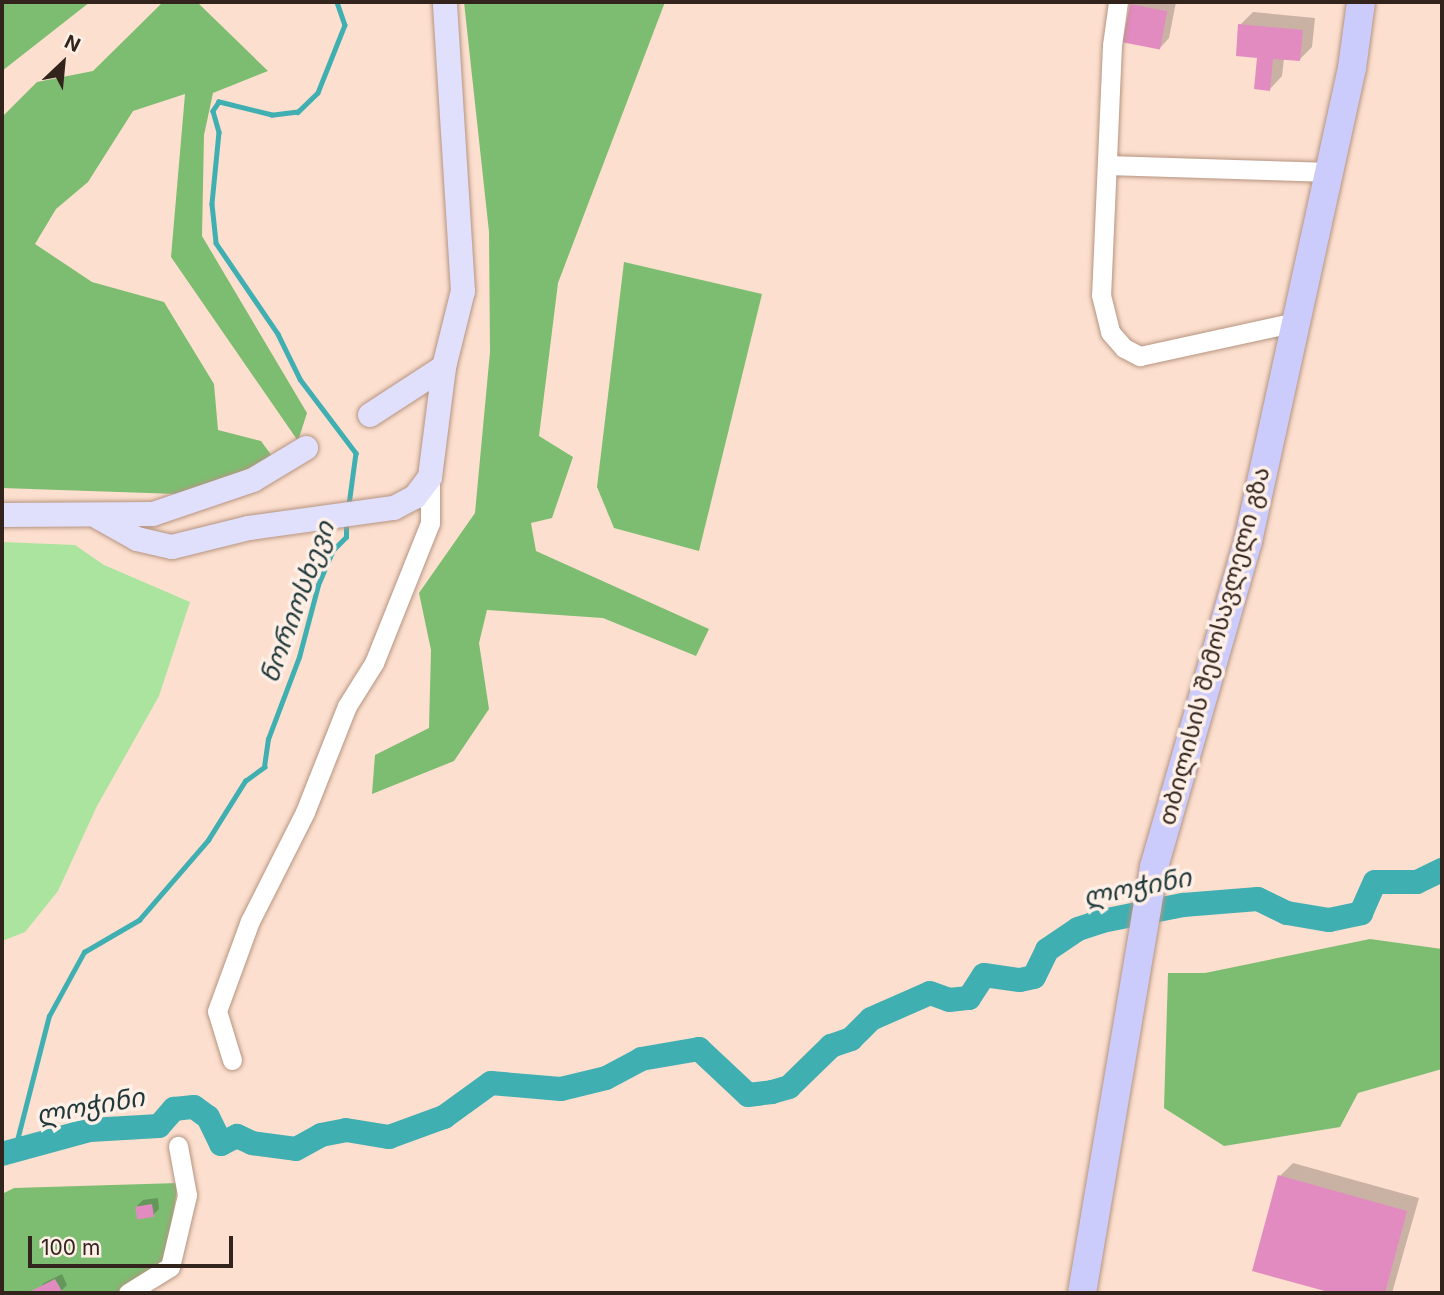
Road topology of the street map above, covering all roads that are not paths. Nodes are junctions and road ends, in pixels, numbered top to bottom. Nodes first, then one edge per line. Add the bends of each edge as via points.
1 (445, 2) edge
2 (1118, 2) edge
3 (1361, 2) edge
4 (1108, 165) junction
5 (1329, 172) junction
6 (1296, 322) junction
7 (444, 367) junction
8 (370, 415) dead end
9 (306, 448) dead end
10 (430, 477) junction
11 (2, 515) edge
12 (98, 517) junction
13 (232, 1060) dead end
14 (178, 1146) dead end
15 (170, 1267) junction
16 (128, 1293) edge
17 (161, 1293) edge
18 (1082, 1293) edge

1 - 7 main road via 463,290
2 - 4 street
3 - 5 highway, თბილისის შემოსავლელი გზა
4 - 5 street
4 - 6 street via 1101,295 1110,332 1124,348 1140,356 1162,355
5 - 6 highway, თბილისის შემოსავლელი გზა
6 - 18 highway, თბილისის შემოსავლელი გზა via 1248,541 1171,805 1136,949 1123,1058
7 - 8 main road
7 - 10 main road
9 - 12 main road via 254,480 153,514
10 - 12 main road via 415,497 394,508 172,547 137,539
10 - 13 street via 430,523 374,663 347,706 305,812 250,921 217,1011
11 - 12 main road
14 - 15 street via 187,1195
15 - 16 street
15 - 17 street

